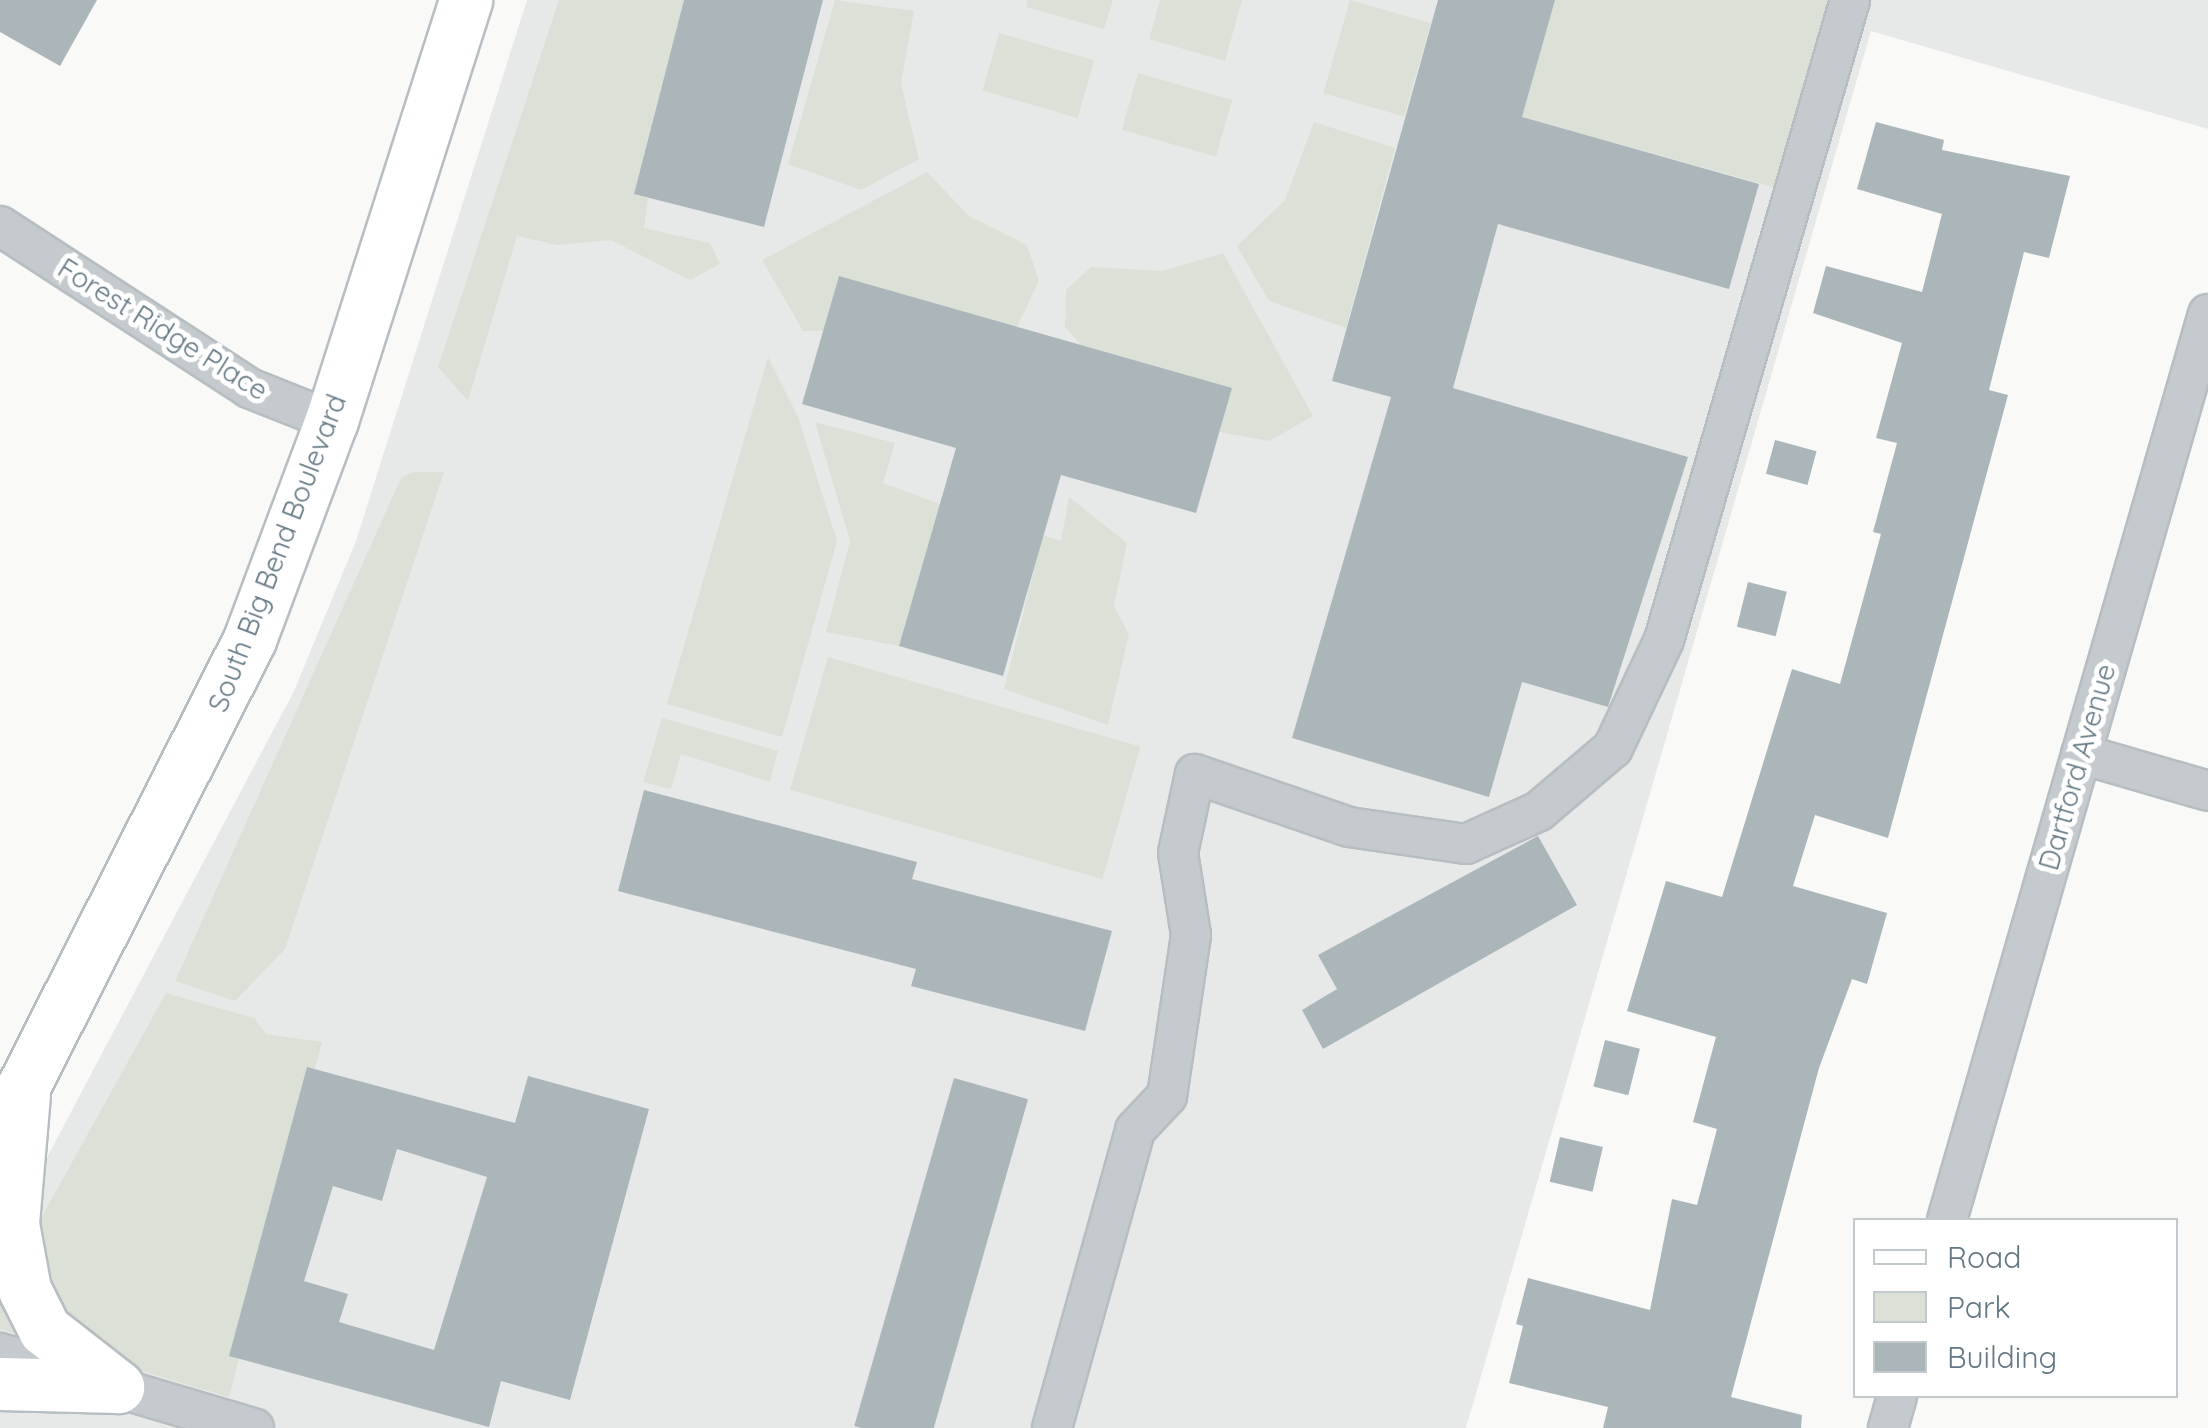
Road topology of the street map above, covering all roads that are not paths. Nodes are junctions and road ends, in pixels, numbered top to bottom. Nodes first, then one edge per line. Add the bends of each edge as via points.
1 (466, 0) edge
2 (1850, 0) edge
3 (0, 226) edge
4 (2208, 314) edge
5 (332, 421) junction
6 (2080, 754) junction
7 (2208, 791) edge
8 (25, 1087) junction
9 (0, 1134) edge
10 (1948, 1218) edge
11 (0, 1353) edge
12 (0, 1384) edge
13 (118, 1387) junction
14 (1896, 1398) edge
15 (254, 1428) edge
16 (1052, 1428) edge
17 (1888, 1428) edge

1 - 5 main road, South Big Bend Boulevard
2 - 16 street via 1664,640 1612,748 1539,812 1466,844 1349,828 1195,774 1178,853 1190,934 1168,1096 1136,1130
3 - 5 street, Forest Ridge Place via 249,388
4 - 6 street, Dartford Avenue
5 - 8 main road, South Big Bend Boulevard via 250,640
6 - 7 street
6 - 10 street, Dartford Avenue
8 - 9 main road, South Big Bend Boulevard
8 - 13 main road via 13,1224 25,1290 45,1330
11 - 13 street
12 - 13 main road
13 - 15 street
14 - 17 street

